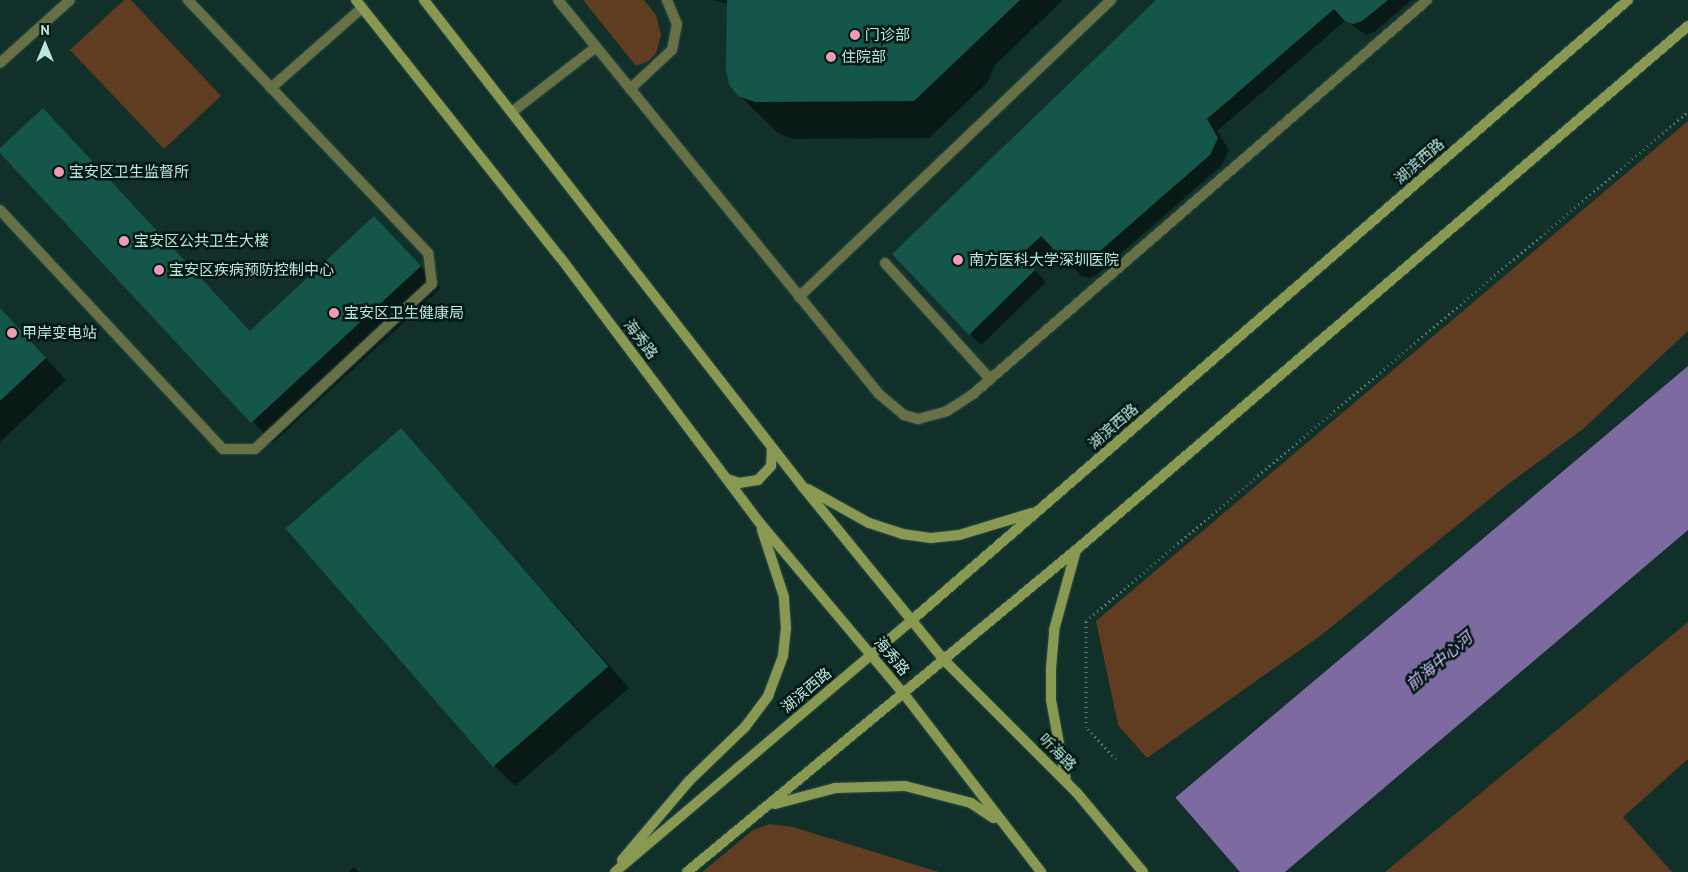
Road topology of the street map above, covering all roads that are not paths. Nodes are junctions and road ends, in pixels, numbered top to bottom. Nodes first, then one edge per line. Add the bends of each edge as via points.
1 (70, 0) edge
2 (188, 0) edge
3 (424, 0) edge
4 (558, 0) edge
5 (667, 0) edge
6 (1111, 0) edge
7 (1427, 0) edge
8 (1628, 0) edge
9 (359, 4) edge
10 (1688, 26) edge
11 (596, 47) junction
12 (0, 63) edge
13 (271, 88) junction
14 (630, 89) junction
15 (512, 112) junction
16 (0, 210) edge
17 (885, 263) dead end
18 (799, 297) junction
19 (990, 379) junction
20 (771, 445) junction
21 (723, 474) junction
22 (803, 487) junction
23 (1038, 510) junction
24 (759, 522) junction
25 (1076, 550) junction
26 (912, 620) junction
27 (871, 654) junction
28 (944, 660) junction
29 (904, 694) junction
30 (1066, 782) junction
31 (767, 807) junction
32 (1000, 822) junction
33 (613, 872) edge
34 (688, 872) edge
35 (1041, 872) edge
36 (1143, 872) edge

1 - 12 lane
2 - 13 lane
3 - 15 main road
4 - 11 lane
5 - 14 lane via 677,24 672,50
6 - 18 lane
7 - 19 lane
8 - 23 main road, 湖滨西路
9 - 13 lane
9 - 21 main road, 海秀路 via 554,249
10 - 25 main road
11 - 14 lane
11 - 15 lane
13 - 16 lane via 428,253 432,284 254,449 223,449
14 - 18 lane
15 - 20 main road
17 - 19 lane
18 - 19 lane via 879,394 904,415 918,419 947,411
20 - 21 main road via 774,457 771,466 758,480 739,483
20 - 22 main road
21 - 24 main road, 海秀路
22 - 23 main road via 869,523 902,534 931,538 959,535
22 - 26 main road
23 - 26 main road, 湖滨西路
24 - 27 main road, 海秀路
24 - 33 main road via 784,597 786,628 782,656 768,696 745,727 689,781
25 - 28 main road
25 - 30 main road via 1054,630 1051,668 1051,700
26 - 27 main road, 湖滨西路
26 - 28 main road
27 - 29 main road, 海秀路
27 - 33 main road, 湖滨西路
28 - 29 main road
28 - 30 main road, 听海路
29 - 31 main road
29 - 32 main road
30 - 36 main road, 听海路
31 - 32 main road via 835,788 905,786 971,803
31 - 34 main road
32 - 35 main road

